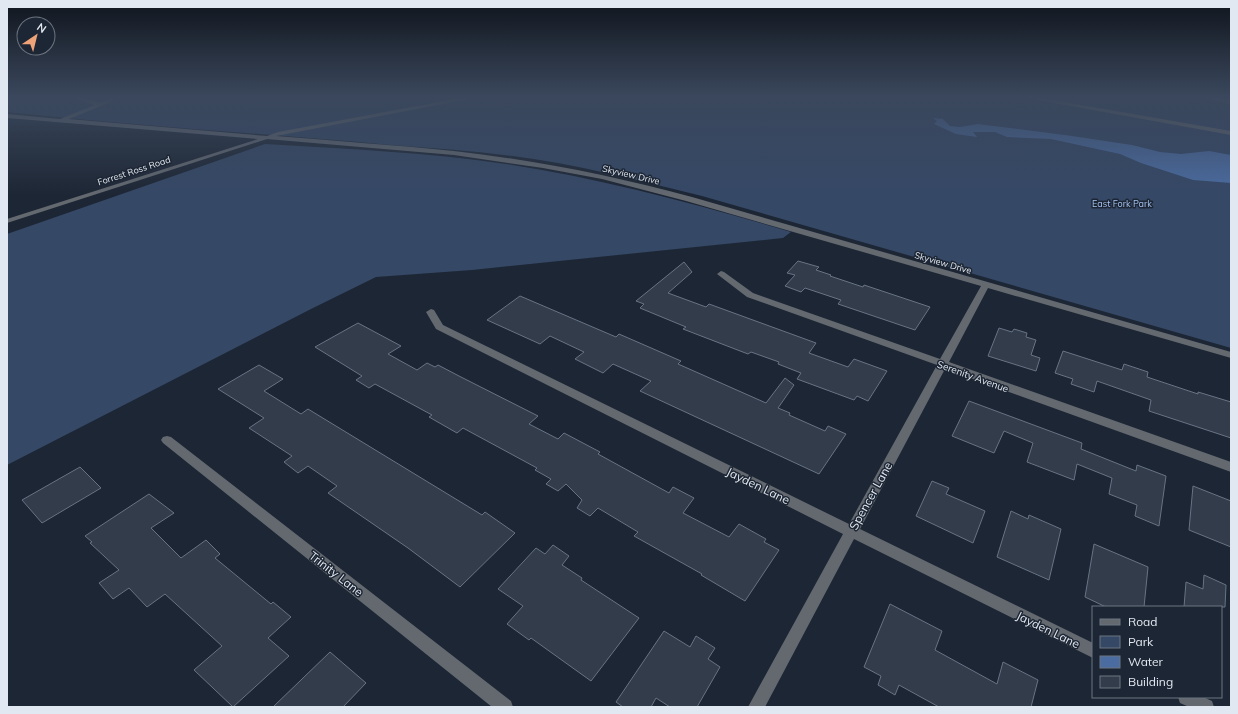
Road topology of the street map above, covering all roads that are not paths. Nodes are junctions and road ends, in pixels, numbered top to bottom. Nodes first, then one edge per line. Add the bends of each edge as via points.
1 (168, 129) edge
2 (300, 129) edge
3 (1210, 129) edge
4 (1231, 133) edge
5 (267, 137) junction
6 (7, 221) edge
7 (721, 274) dead end
8 (986, 284) junction
9 (431, 312) dead end
10 (1231, 355) edge
11 (942, 364) junction
12 (167, 440) dead end
13 (1231, 467) edge
14 (851, 533) junction
15 (1092, 652) edge
16 (1188, 698) edge
17 (505, 707) edge
18 (756, 707) edge
19 (1206, 707) edge

1 - 5 street, Skyview Drive
2 - 5 street
3 - 4 street
5 - 6 street, Forrest Ross Road
5 - 8 street, Skyview Drive via 454,153 584,173 670,193
7 - 11 street, Serenity Avenue via 750,295
8 - 10 street, Skyview Drive
8 - 11 street, Spencer Lane
9 - 14 street, Jayden Lane via 439,327
11 - 13 street, Serenity Avenue
11 - 14 street, Spencer Lane
12 - 17 street, Trinity Lane
14 - 15 street, Jayden Lane
14 - 18 street, Spencer Lane
16 - 19 street

